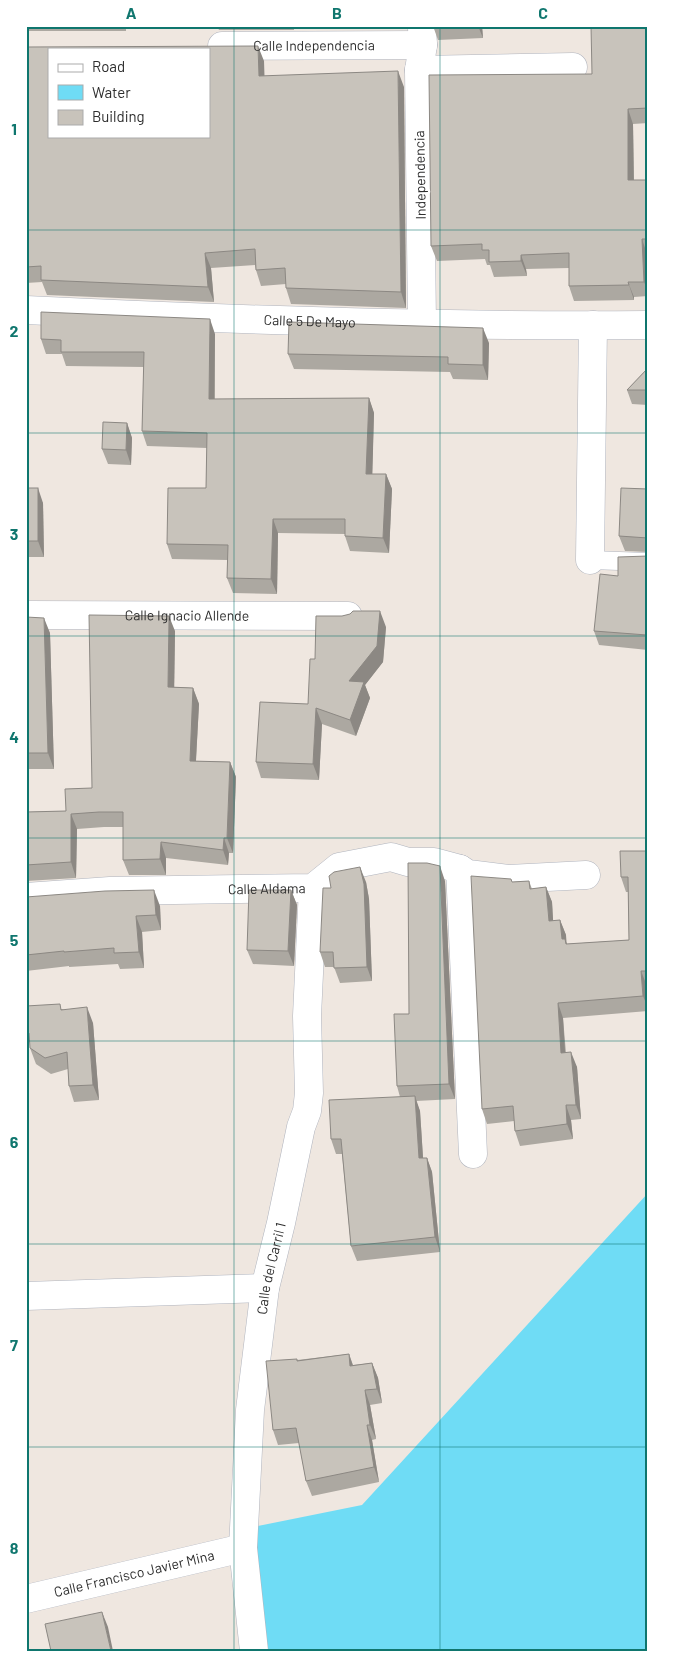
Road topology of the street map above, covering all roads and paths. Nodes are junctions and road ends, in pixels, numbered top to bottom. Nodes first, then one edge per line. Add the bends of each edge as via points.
1 (195, 47) edge
2 (421, 47) edge
3 (573, 66) dead end
4 (26, 310) edge
5 (422, 324) junction
6 (648, 325) edge
7 (593, 326) junction
8 (590, 560) joint
9 (648, 562) edge
10 (26, 614) edge
11 (348, 616) edge
12 (460, 869) junction
13 (586, 875) dead end
14 (313, 888) junction
15 (26, 897) edge
16 (474, 1154) dead end
17 (265, 1288) junction
18 (26, 1296) edge
19 (243, 1548) junction
20 (26, 1599) edge
21 (254, 1651) edge

1 - 2 street, Calle Independencia
2 - 3 street, Calle Independencia
2 - 5 street, Independencia
4 - 5 street, Calle 5 De Mayo
5 - 7 street, Calle 5 De Mayo
6 - 7 street, Calle 5 De Mayo
7 - 8 street
8 - 9 lane
10 - 11 street, Calle Ignacio Allende
12 - 13 street, Calle Aldama via 468,874 508,879
12 - 14 street, Calle Aldama via 391,857 339,867
12 - 16 street
14 - 15 street, Calle Aldama via 110,891
14 - 17 street, Calle del Carril 1 via 307,1016 307,1111
17 - 18 street
17 - 19 street, Calle del Carril 1 via 250,1410
19 - 20 street, Calle Francisco Javier Mina
19 - 21 street, Calle del Carril 1

